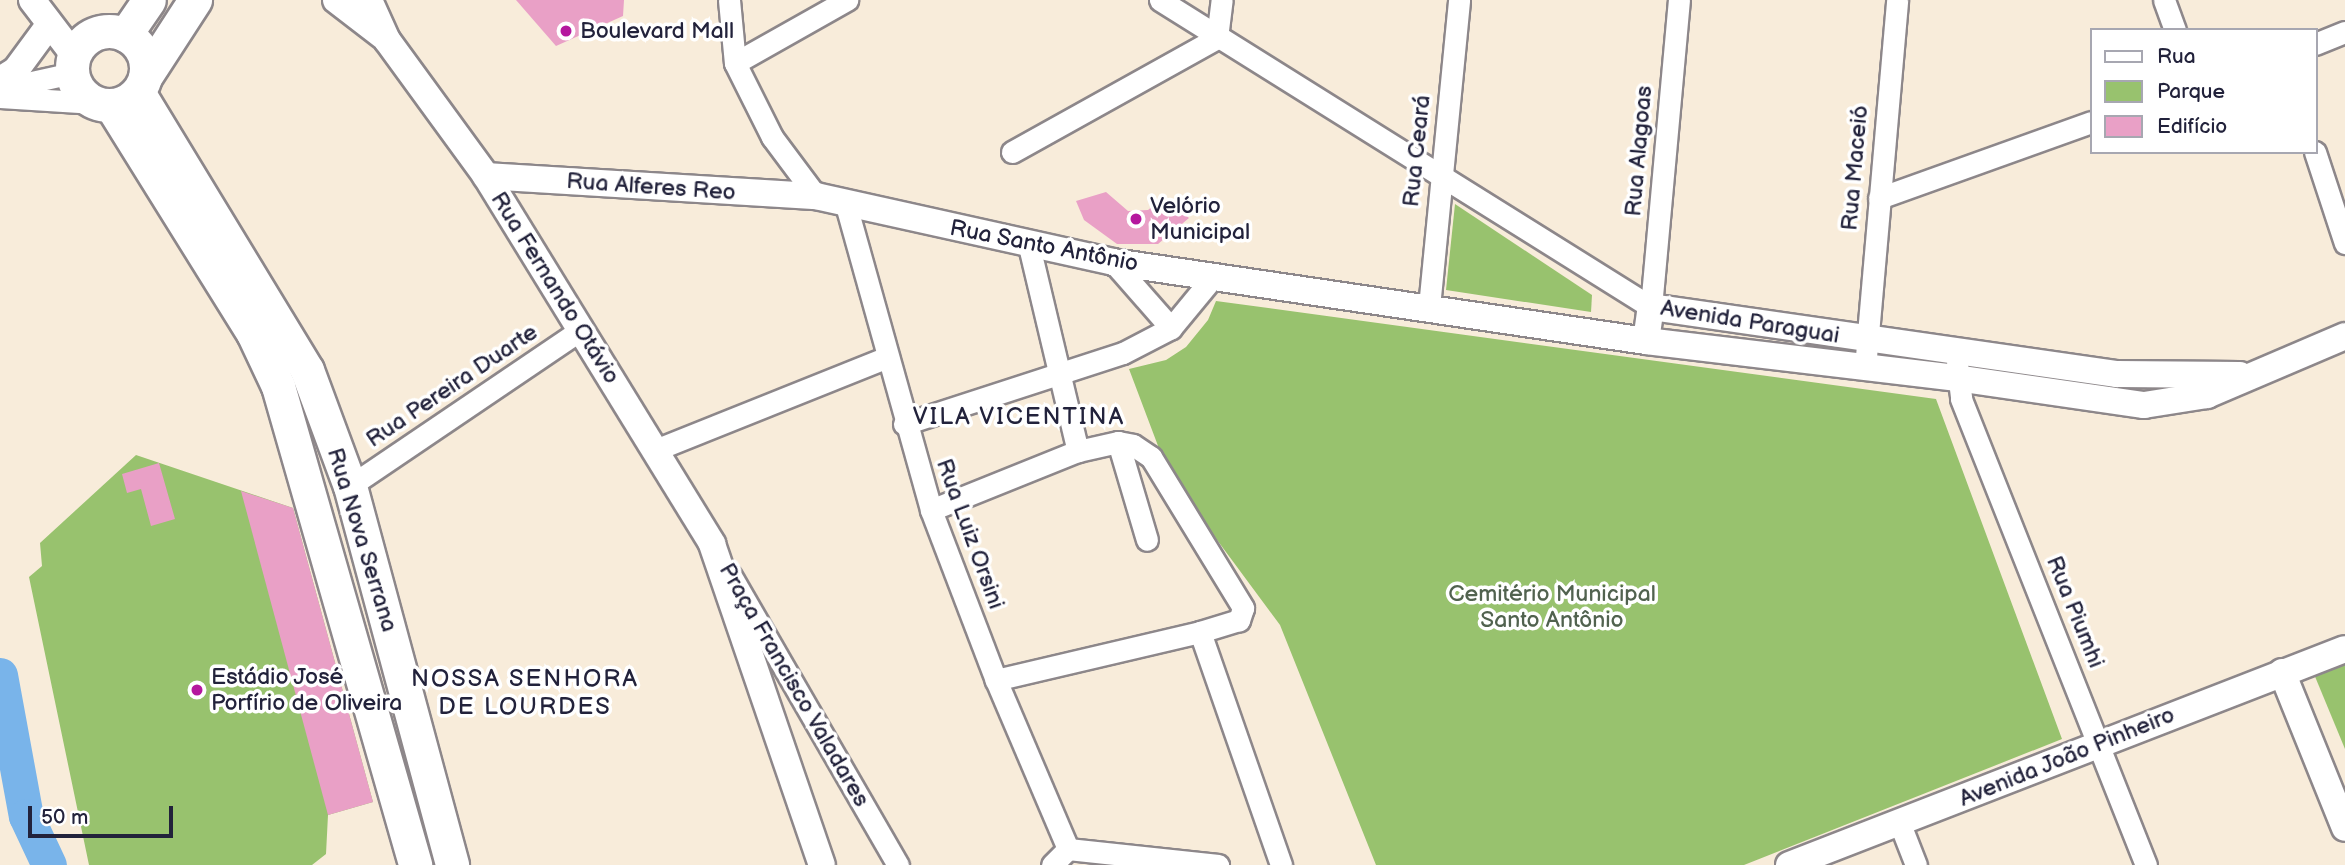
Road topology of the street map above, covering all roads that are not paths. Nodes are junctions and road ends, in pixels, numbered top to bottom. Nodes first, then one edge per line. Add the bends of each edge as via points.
1 (32, 0) edge
2 (149, 0) edge
3 (195, 0) edge
4 (336, 0) edge
5 (369, 0) edge
6 (729, 0) edge
7 (847, 0) edge
8 (1160, 0) edge
9 (1222, 0) edge
10 (1459, 0) edge
11 (1679, 0) edge
12 (1897, 0) edge
13 (2164, 0) edge
14 (49, 26) junction
15 (2174, 28) edge
16 (2345, 32) edge
17 (125, 35) junction
18 (1217, 38) junction
19 (387, 40) junction
20 (2317, 43) edge
21 (735, 63) junction
22 (73, 64) junction
23 (0, 80) edge
24 (0, 89) edge
25 (122, 94) junction
26 (0, 97) edge
27 (2090, 122) edge
28 (1012, 152) dead end
29 (2316, 154) edge
30 (1440, 174) junction
31 (486, 176) junction
32 (816, 196) junction
33 (1879, 198) junction
34 (846, 205) junction
35 (2345, 243) edge
36 (1029, 246) junction
37 (1113, 262) junction
38 (1213, 277) junction
39 (1429, 307) junction
40 (1651, 307) junction
41 (1171, 328) junction
42 (582, 329) junction
43 (2345, 336) edge
44 (1866, 340) junction
45 (1646, 341) junction
46 (885, 358) junction
47 (1957, 365) junction
48 (1865, 368) junction
49 (1058, 377) junction
50 (904, 424) junction
51 (1118, 442) junction
52 (655, 450) junction
53 (1078, 451) junction
54 (350, 486) junction
55 (931, 510) junction
56 (1147, 540) dead end
57 (712, 544) junction
58 (1200, 632) junction
59 (2345, 649) edge
60 (2282, 672) junction
61 (996, 680) junction
62 (2099, 744) junction
63 (1900, 824) junction
64 (2345, 828) edge
65 (1068, 849) junction
66 (415, 865) edge
67 (452, 865) edge
68 (822, 865) edge
69 (898, 865) edge
70 (1052, 865) edge
71 (1219, 865) edge
72 (1281, 865) edge
73 (1789, 865) edge
74 (1916, 865) edge
75 (2146, 865) edge

1 - 14 street
2 - 17 main road
3 - 25 main road
4 - 19 street
5 - 19 street
6 - 21 street
7 - 21 street
8 - 18 street, Avenida Paraguai
9 - 18 street
10 - 30 street, Rua Ceará
11 - 40 street, Rua Alagoas
12 - 33 street, Rua Maceió
13 - 15 street
14 - 22 street
14 - 23 street via 16,70
16 - 20 street
17 - 22 main road via 108,31 90,35
17 - 25 main road via 140,48
18 - 28 street
18 - 30 street, Avenida Paraguai
19 - 31 street, Rua Fernando Otávio
21 - 32 street via 767,129
22 - 24 street
22 - 25 main road via 77,88
25 - 26 street
25 - 54 main road, Rua Nova Serrana via 307,370
25 - 66 main road, Rua Nova Serrana via 278,386
27 - 33 street
29 - 35 street
30 - 39 street, Rua Ceará
30 - 40 street, Avenida Paraguai
31 - 32 street, Rua Alferes Reo
31 - 42 street, Rua Fernando Otávio
32 - 34 street, Rua Santo Antônio
33 - 44 street, Rua Maceió
34 - 36 street, Rua Santo Antônio
34 - 46 street, Rua Luiz Orsini
36 - 37 street, Rua Santo Antônio
36 - 49 street
37 - 38 street, Rua Santo Antônio
37 - 41 street
38 - 39 street, Rua Santo Antônio
38 - 41 street
39 - 45 street, Avenida Paraguai
40 - 44 street, Avenida Paraguai
40 - 45 street
41 - 49 street via 1123,353
42 - 52 street, Rua Fernando Otávio
42 - 54 street, Rua Pereira Duarte
43 - 47 street, Avenida Paraguai via 2207,395 2144,405
44 - 47 street, Avenida Paraguai
44 - 48 street, Rua Maceió
45 - 48 street, Avenida Paraguai
46 - 50 street, Rua Luiz Orsini
46 - 52 street
47 - 48 street, Avenida Paraguai
47 - 62 street, Rua Piumhi
49 - 50 street
49 - 53 street
50 - 55 street, Rua Luiz Orsini
51 - 53 street
51 - 56 street
51 - 58 street via 1141,448 1151,457 1240,600 1243,613 1239,620
52 - 57 street, Rua Fernando Otávio
53 - 55 street
54 - 67 main road, Rua Nova Serrana
55 - 61 street, Rua Luiz Orsini
57 - 68 street, Praça Francisco Valadares
57 - 69 street, Praça Francisco Valadares
58 - 61 street
58 - 72 street
59 - 60 street, Avenida João Pinheiro
60 - 62 street, Avenida João Pinheiro
60 - 64 street
61 - 65 street, Rua Luiz Orsini
62 - 63 street, Avenida João Pinheiro
62 - 75 street, Rua Piumhi
63 - 73 street, Avenida João Pinheiro
63 - 74 street
65 - 70 street
65 - 71 street

